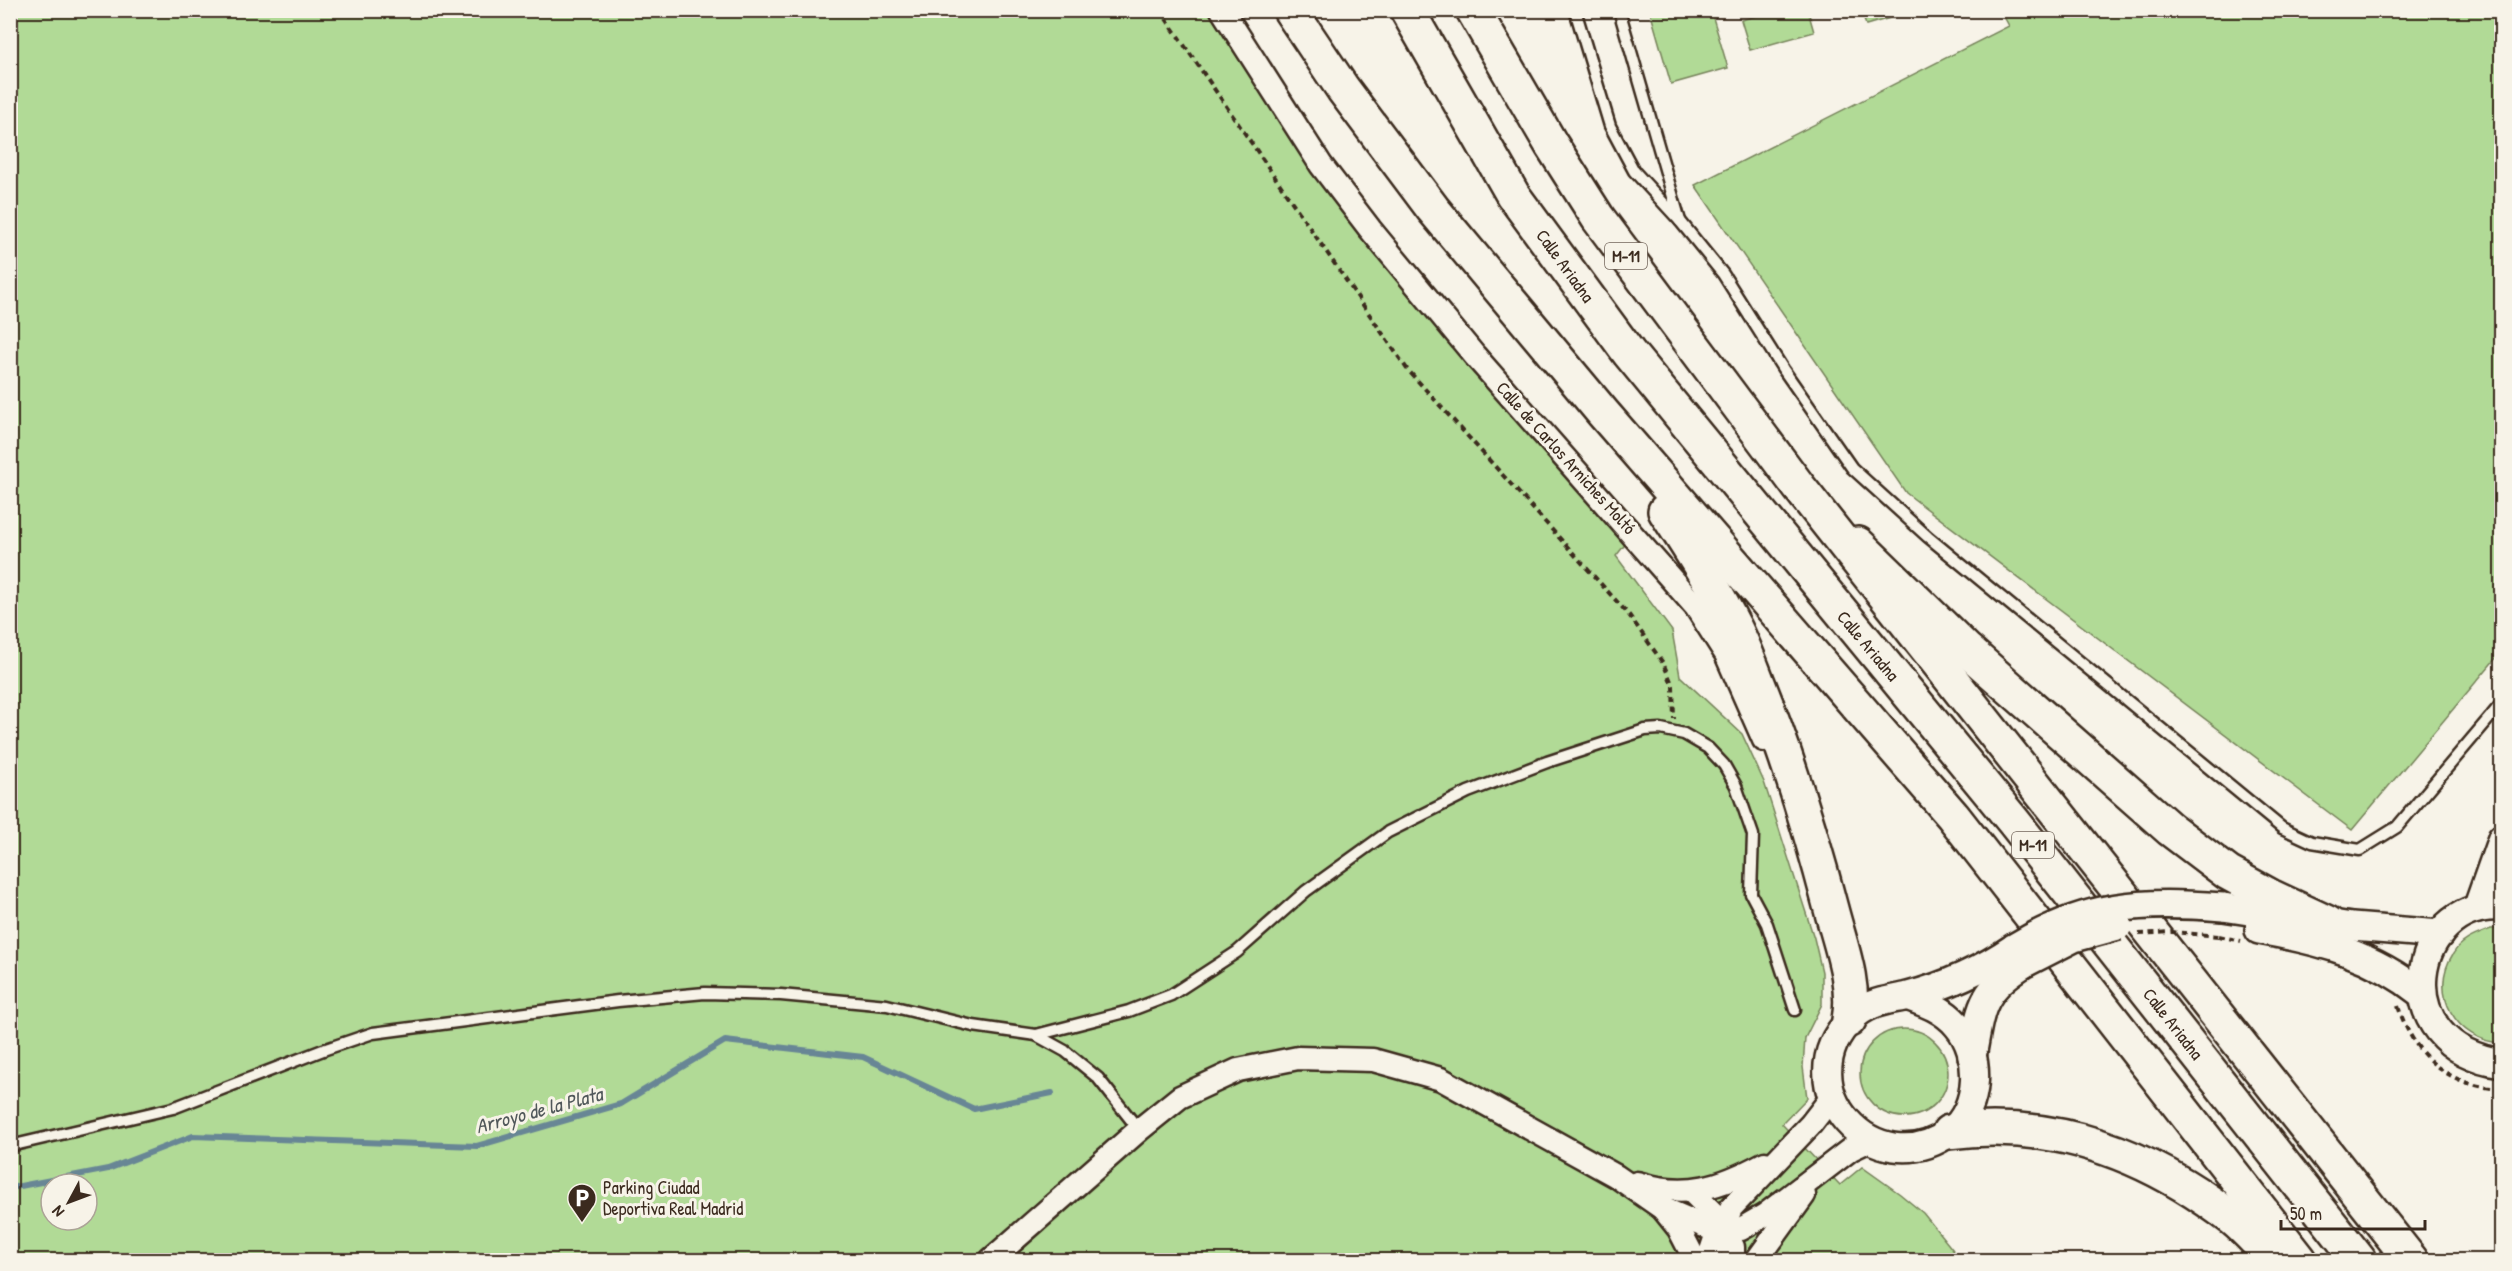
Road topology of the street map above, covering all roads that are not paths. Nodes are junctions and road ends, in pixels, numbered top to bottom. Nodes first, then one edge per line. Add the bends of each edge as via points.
1 (1222, 10) edge
2 (1290, 10) edge
3 (1407, 10) edge
4 (1473, 10) edge
5 (1575, 10) edge
6 (1619, 10) edge
7 (1680, 221) junction
8 (1603, 413) junction
9 (1799, 487) junction
10 (2502, 703) edge
11 (2502, 838) edge
12 (2489, 908) edge
13 (2221, 923) junction
14 (2328, 923) junction
15 (2440, 934) junction
16 (1839, 944) junction
17 (2020, 955) junction
18 (2422, 994) junction
19 (1907, 996) junction
20 (1795, 1010) dead end
21 (1849, 1020) junction
22 (1036, 1035) junction
23 (1972, 1057) junction
24 (2502, 1063) edge
25 (1832, 1097) junction
26 (1139, 1130) junction
27 (1949, 1132) junction
28 (1870, 1140) junction
29 (10, 1146) edge
30 (1780, 1155) junction
31 (1821, 1173) junction
32 (1616, 1176) junction
33 (1690, 1190) junction
34 (1662, 1208) junction
35 (1722, 1231) junction
36 (991, 1260) edge
37 (1695, 1260) edge
38 (1708, 1260) edge
39 (1733, 1260) edge
40 (1757, 1260) edge
41 (2275, 1260) edge
42 (2300, 1260) edge
43 (2359, 1260) edge
44 (2410, 1260) edge

1 - 16 street, Calle de Carlos Arniches Moltó via 1321,165 1370,229 1475,357 1696,607 1726,654 1802,829
2 - 8 highway via 1343,89 1433,209
3 - 43 highway, Calle Ariadna / M-11 via 1513,195 1629,353 2014,822
4 - 9 highway, M-11 via 1598,218
5 - 7 lane via 1610,126 1634,171
6 - 7 lane
7 - 10 lane via 1723,274 1852,468 1928,537 2282,828 2312,842 2360,850 2397,827
8 - 16 highway via 1700,564 1736,630 1777,730 1808,821
8 - 42 highway via 1953,816
9 - 14 highway via 1967,650 2170,830 2228,873
9 - 44 highway, M-11
11 - 12 street
12 - 15 street via 2463,915
13 - 14 street
13 - 17 street, bridge via 2158,903 2094,912 2055,925
13 - 18 street via 2346,950 2396,973
14 - 15 street
15 - 18 street via 2428,952
16 - 21 highway via 1850,989
17 - 19 street
17 - 23 street via 1981,1008
18 - 24 street via 2429,1017 2442,1037 2460,1052
19 - 21 street via 1880,1000
19 - 23 street via 1941,1010 1967,1039
20 - 22 lane via 1767,924 1751,894 1753,835 1736,786 1708,748 1684,734 1645,730 1468,792 1388,832 1306,891 1237,952 1170,995 1129,1011
21 - 25 street via 1833,1046 1829,1063
22 - 26 lane via 1065,1051 1098,1078
22 - 29 lane via 973,1026 887,1005 781,995 705,993 618,1001 373,1033 173,1108
23 - 27 street via 1974,1088 1960,1121
25 - 28 street via 1853,1129
25 - 30 street
26 - 32 street via 1180,1097 1238,1070 1298,1058 1373,1060 1441,1079
26 - 36 street
27 - 28 street via 1907,1146 1888,1146
27 - 41 highway via 1997,1128 2041,1131 2141,1162 2195,1192 2235,1221
28 - 31 street via 1851,1149
30 - 33 street via 1729,1182
30 - 35 street via 1731,1208
31 - 35 street via 1765,1215 1741,1228
31 - 40 street
32 - 33 street via 1660,1190
32 - 34 street
33 - 35 street via 1717,1217
34 - 35 street
34 - 37 street via 1679,1229
35 - 38 street
35 - 39 street via 1733,1247

